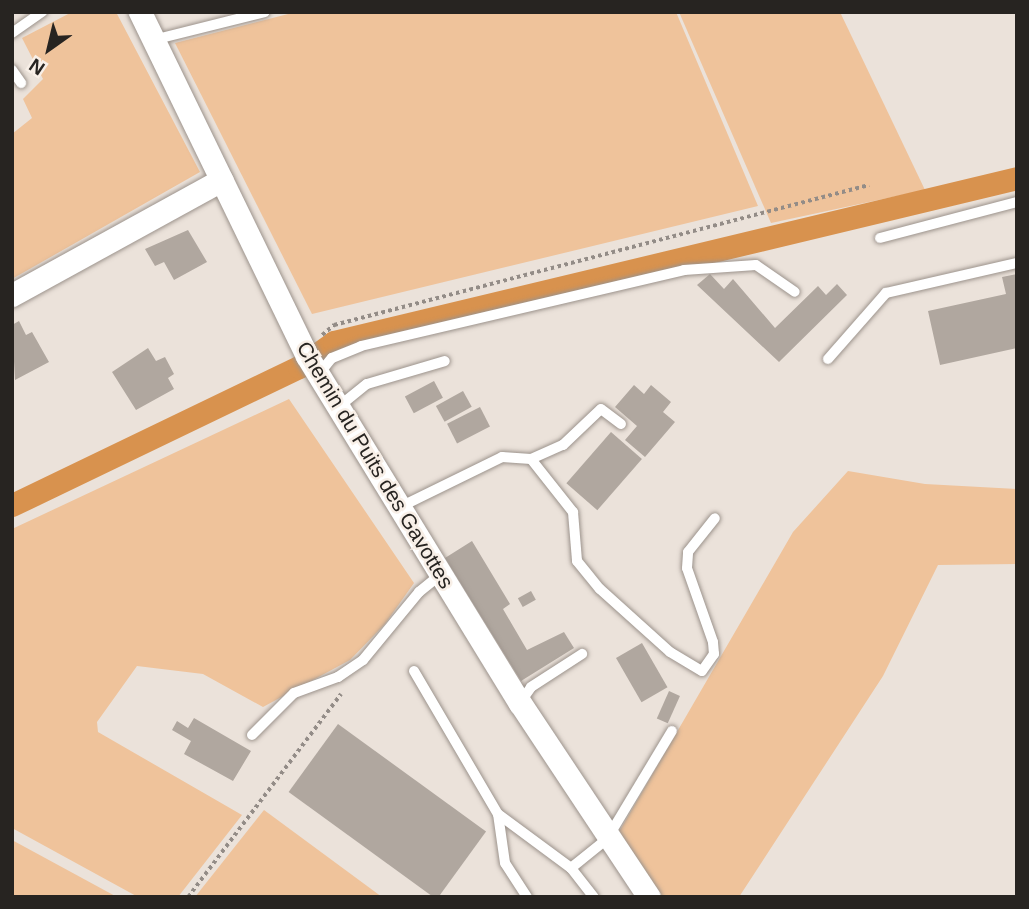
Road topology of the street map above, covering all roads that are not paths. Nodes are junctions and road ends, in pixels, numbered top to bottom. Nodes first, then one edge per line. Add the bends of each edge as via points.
1 (42, 12) edge
2 (140, 12) edge
3 (265, 12) edge
4 (12, 33) edge
5 (153, 40) junction
6 (12, 70) edge
7 (21, 83) dead end
8 (221, 180) junction
9 (1017, 202) edge
10 (880, 238) dead end
11 (1017, 263) edge
12 (795, 292) dead end
13 (12, 295) edge
14 (828, 359) dead end
15 (445, 361) dead end
16 (312, 366) junction
17 (337, 408) junction
18 (621, 424) dead end
19 (531, 459) junction
20 (398, 508) junction
21 (715, 518) dead end
22 (440, 575) junction
23 (582, 654) dead end
24 (414, 671) dead end
25 (520, 703) junction
26 (672, 732) dead end
27 (252, 735) dead end
28 (498, 814) junction
29 (607, 839) junction
30 (571, 867) junction
31 (527, 897) edge
32 (594, 897) edge
33 (649, 897) edge

1 - 4 lane
2 - 5 street, Chemin du Puits des Gavottes
3 - 5 lane
5 - 8 street, Chemin du Puits des Gavottes
6 - 7 lane
8 - 13 street
8 - 16 street, Chemin du Puits des Gavottes
9 - 10 lane
11 - 14 lane via 886,293
12 - 16 lane via 756,265 684,270 361,345
15 - 17 lane via 367,384
16 - 17 street, Chemin du Puits des Gavottes
17 - 20 street, Chemin du Puits des Gavottes
18 - 19 lane via 601,409 563,445
19 - 20 lane via 502,457
19 - 21 lane via 573,512 577,561 600,589 670,652 702,671 714,654 713,642 687,568 688,552
20 - 22 street, Chemin du Puits des Gavottes
22 - 25 street, Chemin du Puits des Gavottes
22 - 27 lane via 419,592 363,660 338,677 294,693
23 - 25 lane via 531,687
24 - 28 lane
25 - 29 street, Chemin du Puits des Gavottes
26 - 29 lane
28 - 30 lane
28 - 31 lane via 505,863
29 - 30 lane
29 - 33 street, Chemin du Puits des Gavottes
30 - 32 lane

